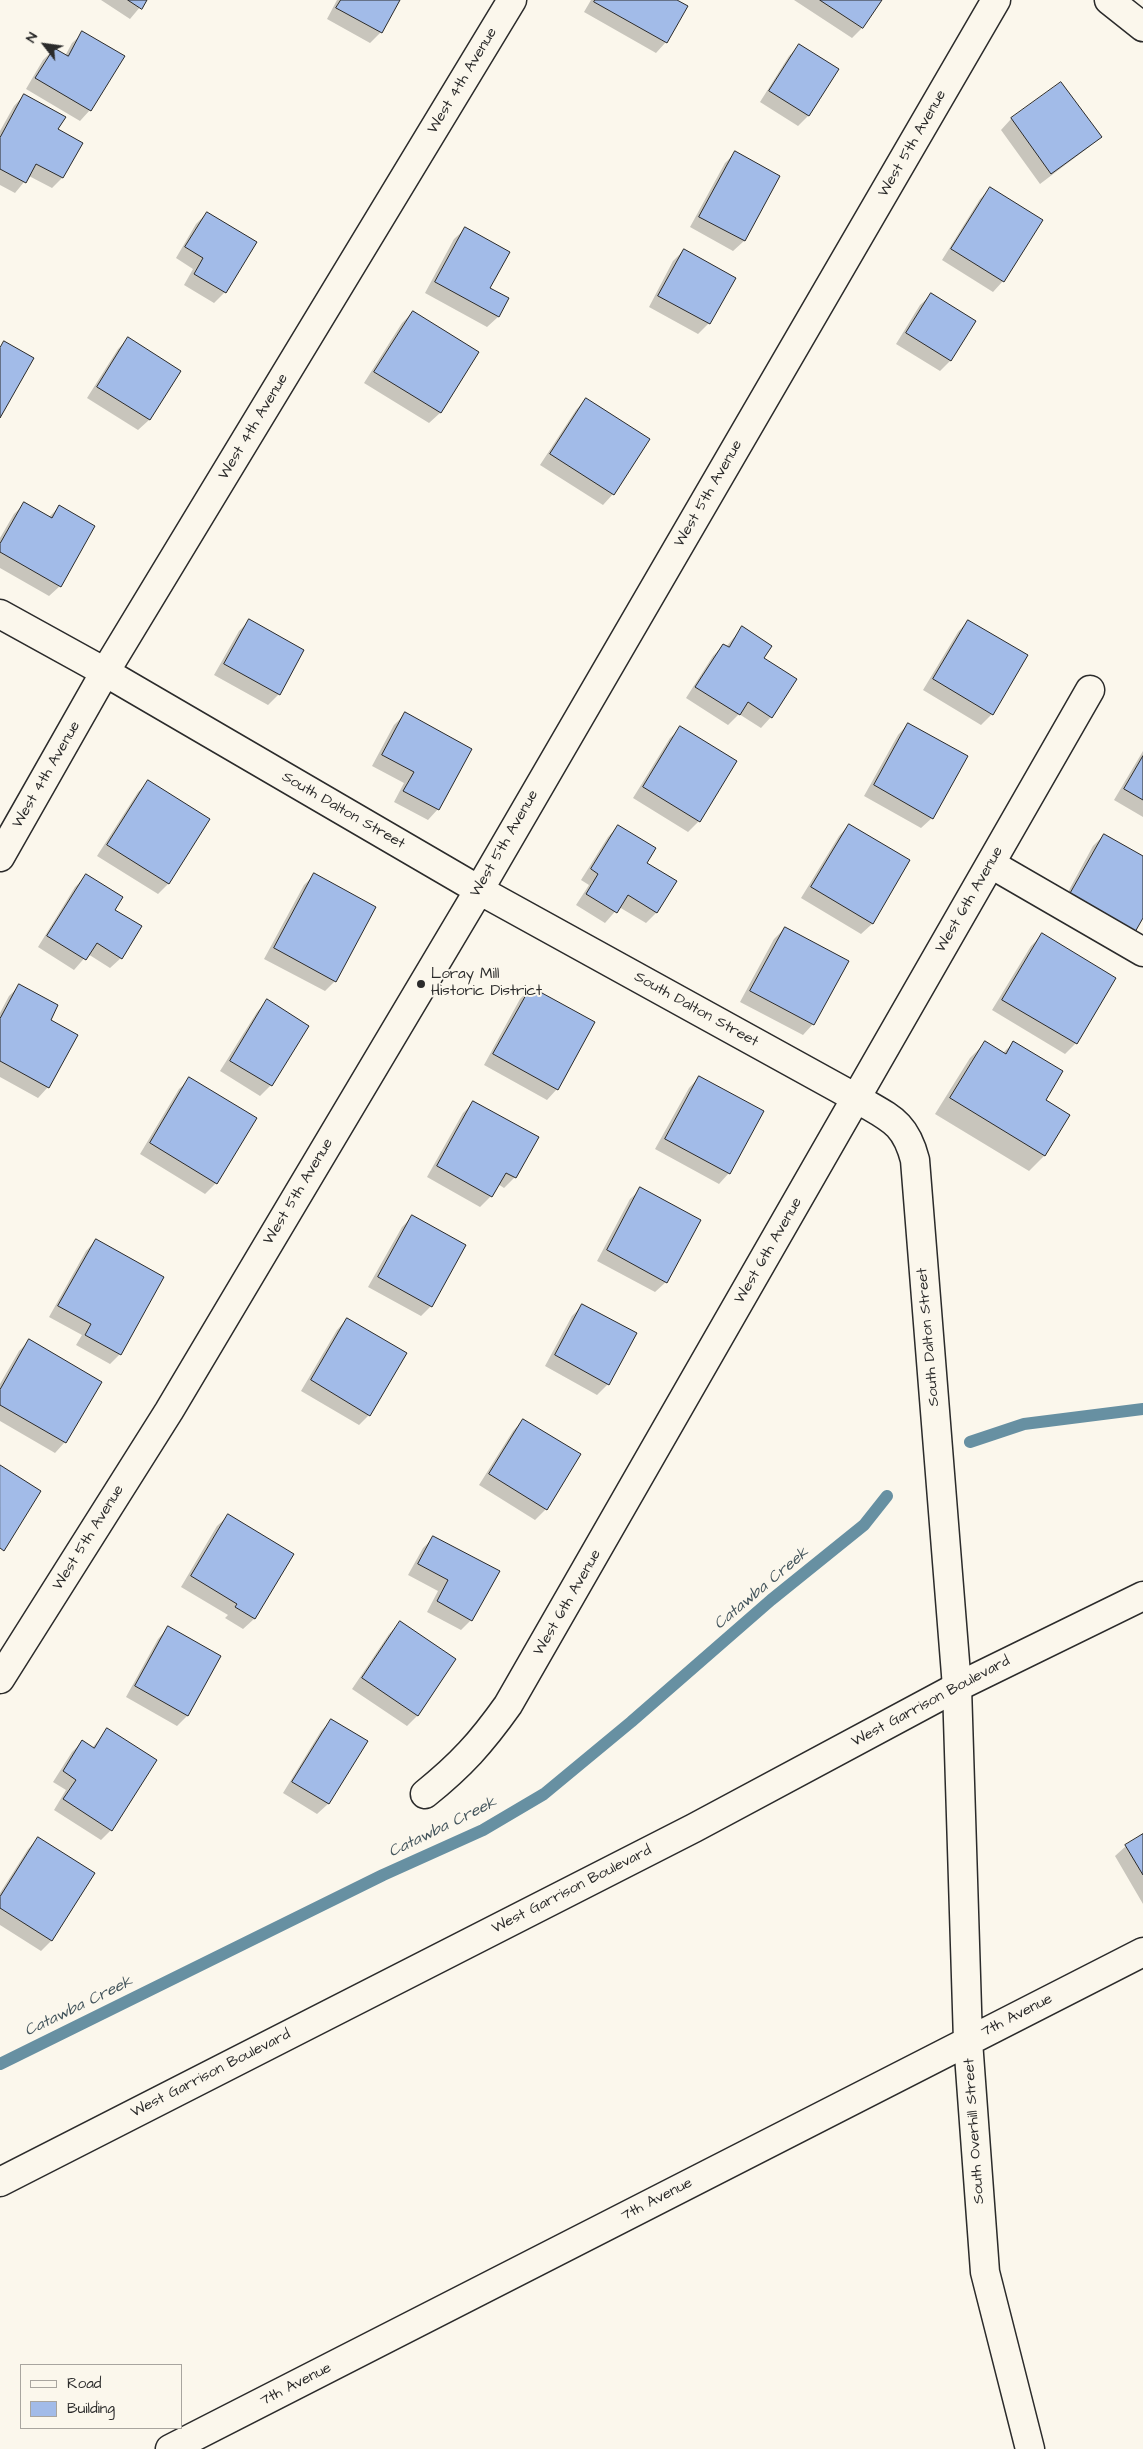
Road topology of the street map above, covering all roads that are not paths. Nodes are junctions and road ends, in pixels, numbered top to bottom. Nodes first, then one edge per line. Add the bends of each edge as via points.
1 (512, 0) edge
2 (996, 0) edge
3 (1109, 0) edge
4 (1143, 28) edge
5 (0, 614) edge
6 (105, 672) junction
7 (1090, 690) dead end
8 (0, 857) edge
9 (990, 864) junction
10 (479, 890) junction
11 (1143, 952) edge
12 (856, 1098) junction
13 (1143, 1596) edge
14 (0, 1679) edge
15 (957, 1687) junction
16 (424, 1794) dead end
17 (1143, 1952) edge
18 (968, 2041) junction
19 (0, 2182) edge
20 (170, 2449) edge
21 (1030, 2449) edge

1 - 6 street, West 4th Avenue
2 - 10 street, West 5th Avenue
3 - 4 street
5 - 6 street, South Dalton Street
6 - 8 street, West 4th Avenue
6 - 10 street, South Dalton Street
7 - 9 street, West 6th Avenue
9 - 11 street
9 - 12 street, West 6th Avenue
10 - 12 street, South Dalton Street
10 - 14 street, West 5th Avenue via 169,1411
12 - 15 street, South Dalton Street via 900,1126 910,1140 915,1160
12 - 16 street, West 6th Avenue via 508,1705 482,1742 459,1766
13 - 15 street, West Garrison Boulevard
15 - 18 street, South Overhill Street
15 - 19 street, West Garrison Boulevard via 694,1828
17 - 18 street, 7th Avenue
18 - 20 street, 7th Avenue
18 - 21 street, South Overhill Street via 985,2272

